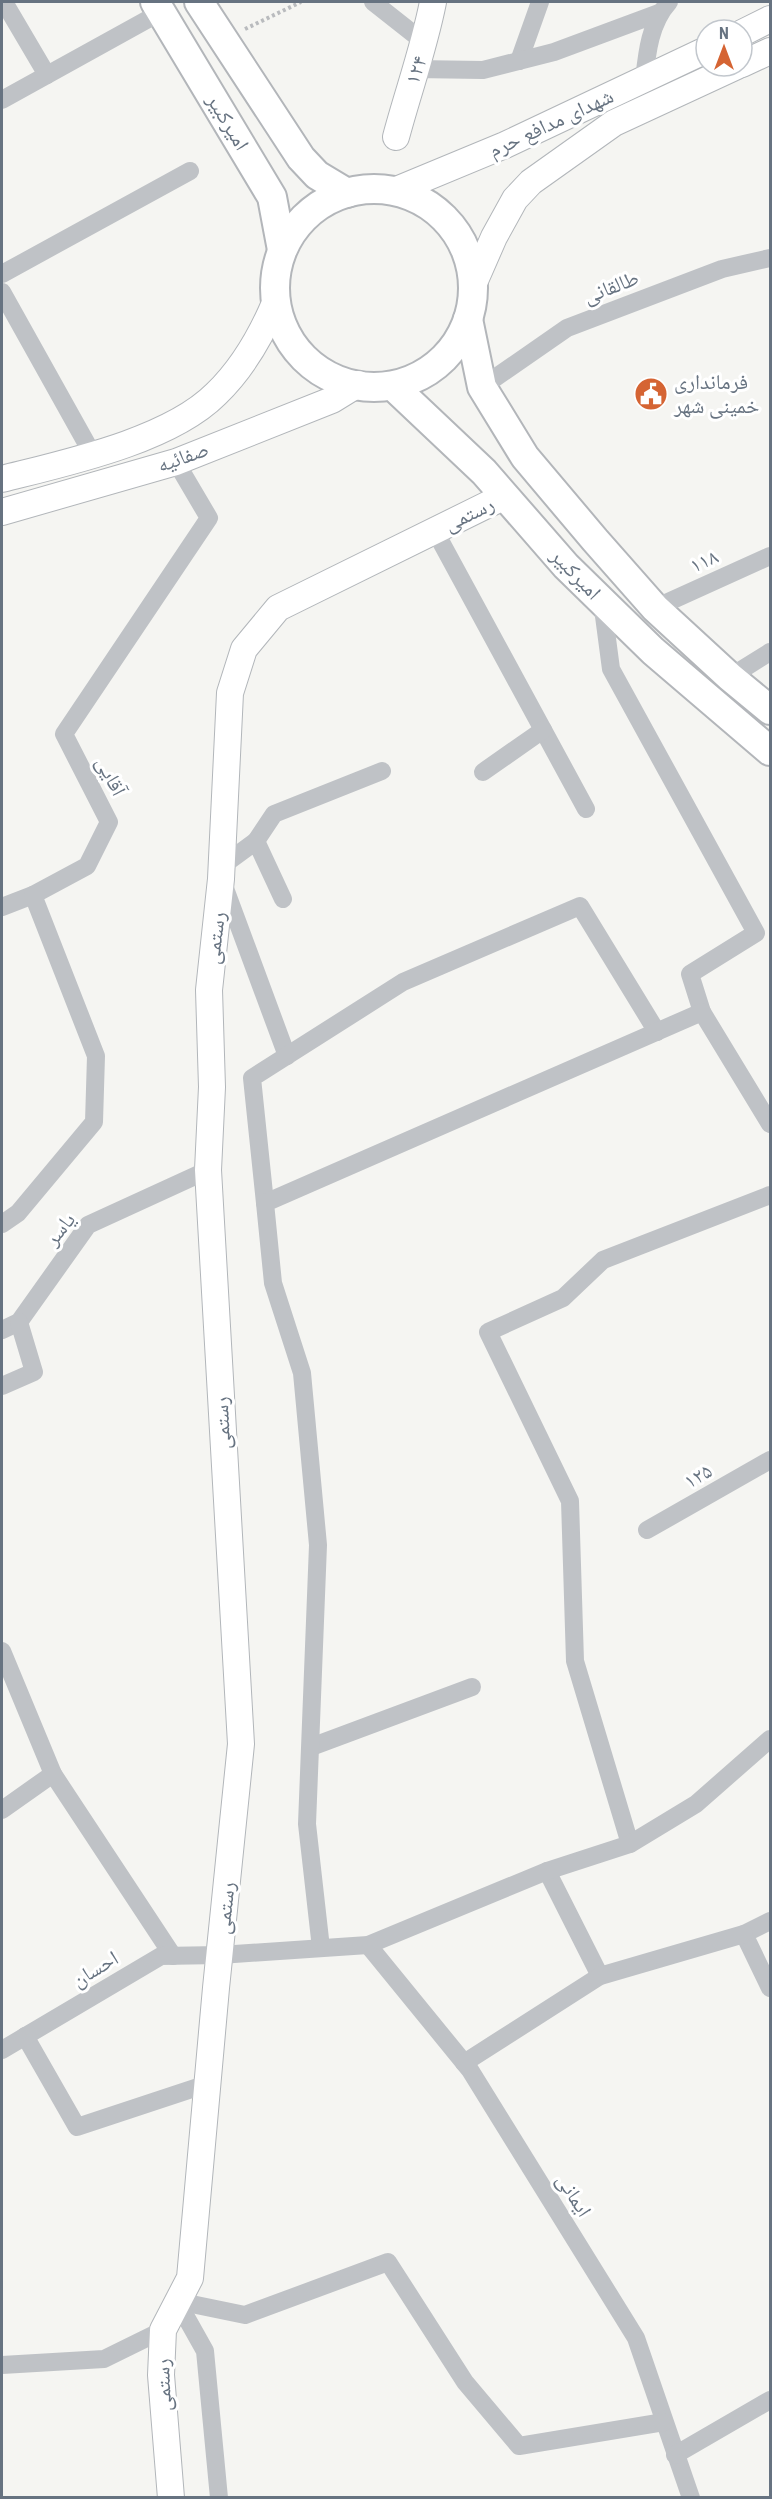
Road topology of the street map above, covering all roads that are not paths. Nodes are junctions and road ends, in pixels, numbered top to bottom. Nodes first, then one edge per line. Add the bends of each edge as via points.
1 (4, 2) edge
2 (199, 2) edge
3 (373, 2) edge
4 (433, 2) edge
5 (540, 2) edge
6 (158, 7) edge
7 (664, 7) edge
8 (771, 19) edge
9 (754, 27) edge
10 (425, 43) junction
11 (771, 51) edge
12 (694, 56) edge
13 (754, 59) edge
14 (519, 61) junction
15 (414, 69) junction
16 (47, 75) junction
17 (711, 78) edge
18 (644, 80) junction
19 (2, 100) edge
20 (602, 100) junction
21 (614, 123) junction
22 (396, 137) dead end
23 (190, 171) dead end
24 (394, 191) junction
25 (347, 193) junction
26 (282, 250) junction
27 (771, 258) edge
28 (2, 274) edge
29 (473, 285) junction
30 (2, 292) edge
31 (275, 303) junction
32 (468, 320) junction
33 (358, 384) junction
34 (393, 386) junction
35 (482, 387) junction
36 (93, 455) junction
37 (176, 462) junction
38 (2, 479) edge
39 (505, 496) junction
40 (2, 512) edge
41 (435, 531) junction
42 (771, 556) edge
43 (602, 600) junction
44 (656, 608) junction
45 (771, 652) edge
46 (730, 677) junction
47 (771, 710) edge
48 (543, 730) junction
49 (771, 751) edge
50 (382, 771) dead end
51 (483, 772) dead end
52 (586, 809) dead end
53 (255, 841) junction
54 (222, 873) junction
55 (33, 895) junction
56 (283, 899) dead end
57 (2, 907) edge
58 (702, 1012) junction
59 (657, 1032) junction
60 (287, 1056) junction
61 (771, 1124) edge
62 (208, 1170) junction
63 (771, 1194) edge
64 (265, 1203) junction
65 (2, 1224) edge
66 (19, 1323) junction
67 (2, 1330) edge
68 (2, 1386) edge
69 (771, 1460) edge
70 (647, 1530) dead end
71 (2, 1651) edge
72 (472, 1687) dead end
73 (771, 1739) edge
74 (311, 1747) junction
75 (53, 1773) junction
76 (2, 1810) edge
77 (630, 1844) junction
78 (547, 1870) junction
79 (771, 1921) edge
80 (744, 1934) junction
81 (368, 1945) junction
82 (321, 1948) junction
83 (220, 1955) junction
84 (173, 1956) junction
85 (600, 1976) junction
86 (771, 1988) edge
87 (25, 2037) junction
88 (2, 2050) edge
89 (464, 2063) junction
90 (207, 2084) junction
91 (177, 2301) junction
92 (163, 2330) junction
93 (2, 2365) edge
94 (771, 2400) edge
95 (664, 2422) junction
96 (675, 2455) junction
97 (171, 2498) edge
98 (219, 2498) edge
99 (691, 2498) edge

1 - 16 street
2 - 25 main road, امیرکبیر via 301,158 317,175
3 - 10 street
4 - 10 street, ۱۲۴
5 - 14 street
6 - 16 street
6 - 26 main road, امیرکبیر via 272,197
7 - 14 street via 554,52
7 - 18 street via 647,50
8 - 9 street
10 - 15 street, ۱۲۴
11 - 13 street
12 - 18 street, شهدای مدافع حرم
14 - 15 street via 483,70
15 - 22 street, ۱۲۴
16 - 19 street
17 - 21 street, شهدای مدافع حرم
18 - 20 street, شهدای مدافع حرم
20 - 21 street via 598,117
20 - 24 street, شهدای مدافع حرم
21 - 29 street, شهدای مدافع حرم via 531,182 515,199
23 - 28 street
24 - 25 main road
24 - 29 main road via 422,202 447,221 466,251
25 - 26 main road via 308,215
26 - 31 main road
27 - 35 street, طالقانی via 722,269 567,328
29 - 32 main road
30 - 36 street
31 - 33 main road via 287,337 310,364 340,382
31 - 36 street, صفائیه via 242,364 215,395 172,425
32 - 34 main road via 457,343 439,363 410,381
32 - 35 main road, امیرکبیر
33 - 34 main road
33 - 37 street, صفائیه via 332,400
34 - 39 main road, امیرکبیر
35 - 44 main road, امیرکبیر via 525,457
36 - 38 street, صفائیه
37 - 40 street, صفائیه
37 - 55 street, آقایی via 209,518 64,734 109,822 87,866
39 - 41 street, رستمی
39 - 43 main road, امیرکبیر via 566,566
41 - 48 street
41 - 54 street, رستمی via 278,608 244,649 230,693
42 - 44 street, ۱۱۸
43 - 49 main road, امیرکبیر via 653,651
43 - 58 street via 611,669 756,933 690,974
44 - 46 main road, امیرکبیر
45 - 46 street
46 - 47 main road, امیرکبیر
48 - 51 street
48 - 52 street
50 - 53 street via 274,814
53 - 54 street
53 - 56 street
54 - 60 street
54 - 62 street, رستمی via 209,990 212,1087
55 - 57 street
55 - 65 street via 96,1056 94,1122 18,1213
58 - 59 street
58 - 61 street
59 - 60 street via 580,906 403,982
59 - 64 street
60 - 64 street via 252,1078
62 - 66 street, یاسر via 88,1225
62 - 83 street, رستمی via 241,1744
63 - 77 street via 603,1260 563,1298 488,1332 570,1501 575,1661
64 - 74 street via 273,1282 302,1373 318,1545
66 - 67 street
66 - 68 street via 34,1372
69 - 70 street, ۱۲۵
71 - 75 street
72 - 74 street
73 - 77 street, احسان via 696,1804
74 - 82 street via 307,1824
75 - 76 street
75 - 84 street
77 - 78 street, احسان
78 - 81 street, احسان
78 - 85 street
79 - 80 street
80 - 85 street
80 - 86 street
81 - 82 street, احسان
81 - 89 street, ایمانی
82 - 83 street, احسان
83 - 84 street, احسان
83 - 90 street, رستمی
84 - 87 street, احسان via 161,1956
85 - 89 street
87 - 88 street, احسان
87 - 90 street via 77,2127
89 - 95 street, ایمانی via 636,2338
90 - 91 street, رستمی via 190,2278
91 - 92 street, رستمی
91 - 95 street via 245,2315 387,2262 465,2382 519,2446
91 - 98 street via 205,2351
92 - 93 street via 104,2359
92 - 97 street, رستمی via 161,2375
94 - 96 street
95 - 96 street, ایمانی
96 - 99 street, ایمانی

